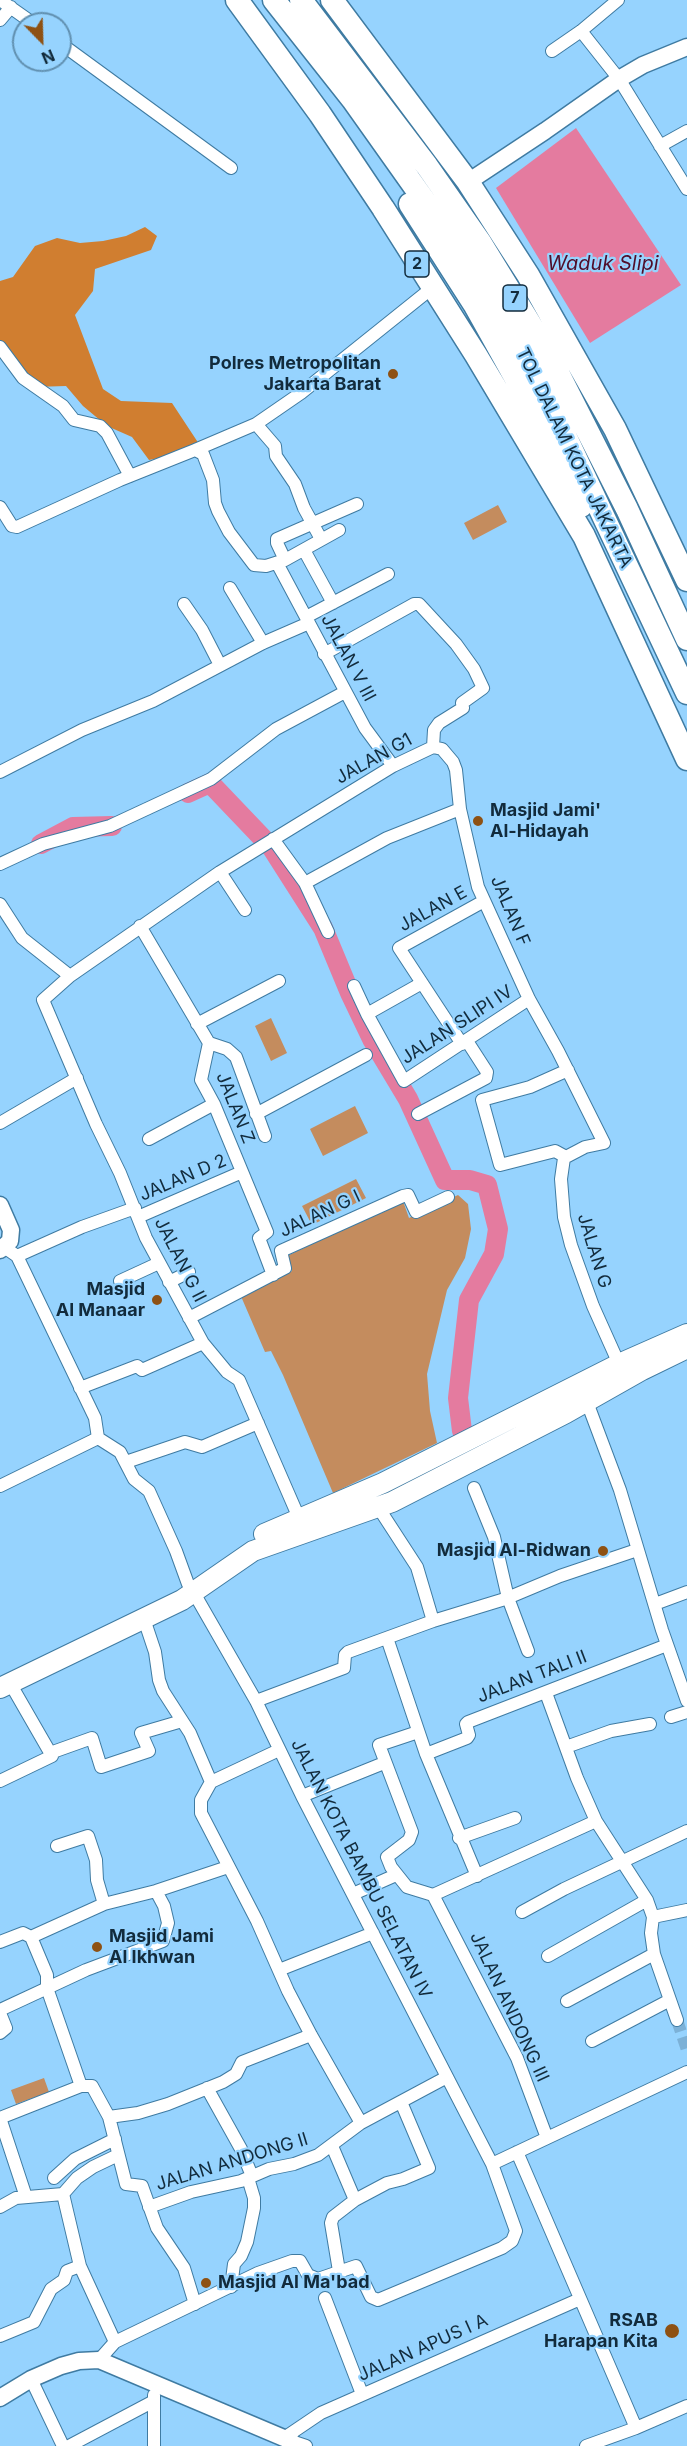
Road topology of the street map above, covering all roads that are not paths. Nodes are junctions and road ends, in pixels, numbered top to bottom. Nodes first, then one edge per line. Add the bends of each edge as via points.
1 (0, 0) edge
2 (237, 0) edge
3 (274, 0) edge
4 (301, 0) edge
5 (333, 0) edge
6 (618, 0) edge
7 (11, 7) junction
8 (18, 12) edge
9 (0, 20) edge
10 (581, 31) junction
11 (687, 47) edge
12 (552, 51) dead end
13 (72, 52) edge
14 (619, 79) junction
15 (353, 100) junction
16 (687, 131) edge
17 (660, 146) junction
18 (231, 168) dead end
19 (468, 182) junction
20 (687, 189) edge
21 (432, 288) junction
22 (0, 347) edge
23 (12, 365) junction
24 (0, 372) edge
25 (256, 424) junction
26 (198, 450) junction
27 (130, 476) junction
28 (357, 504) dead end
29 (0, 507) edge
30 (313, 522) junction
31 (339, 530) dead end
32 (584, 536) junction
33 (321, 539) junction
34 (304, 550) junction
35 (281, 562) junction
36 (388, 574) dead end
37 (687, 580) edge
38 (230, 588) dead end
39 (333, 603) junction
40 (184, 604) dead end
41 (307, 620) junction
42 (687, 639) edge
43 (263, 643) junction
44 (324, 654) junction
45 (220, 665) junction
46 (345, 692) junction
47 (687, 693) edge
48 (433, 747) junction
49 (687, 759) edge
50 (393, 766) junction
51 (0, 772) edge
52 (460, 809) junction
53 (269, 842) junction
54 (0, 864) edge
55 (220, 873) junction
56 (305, 883) junction
57 (484, 901) junction
58 (0, 904) edge
59 (245, 910) dead end
60 (140, 926) junction
61 (328, 932) dead end
62 (70, 976) junction
63 (279, 981) dead end
64 (422, 983) junction
65 (354, 986) dead end
66 (529, 999) junction
67 (367, 1014) junction
68 (197, 1024) junction
69 (465, 1042) junction
70 (208, 1043) junction
71 (366, 1055) dead end
72 (568, 1070) junction
73 (77, 1078) junction
74 (214, 1104) junction
75 (256, 1114) junction
76 (418, 1114) dead end
77 (0, 1123) edge
78 (265, 1136) dead end
79 (149, 1139) dead end
80 (566, 1157) junction
81 (242, 1172) junction
82 (448, 1197) dead end
83 (0, 1205) edge
84 (137, 1213) junction
85 (7, 1251) edge
86 (159, 1263) junction
87 (189, 1272) dead end
88 (273, 1275) junction
89 (120, 1281) dead end
90 (169, 1282) junction
91 (189, 1318) junction
92 (687, 1324) edge
93 (687, 1334) edge
94 (203, 1343) junction
95 (677, 1353) edge
96 (621, 1358) junction
97 (80, 1388) junction
98 (587, 1402) junction
99 (258, 1423) junction
100 (98, 1438) junction
101 (126, 1462) junction
102 (0, 1486) edge
103 (474, 1488) dead end
104 (378, 1508) junction
105 (299, 1518) junction
106 (637, 1550) junction
107 (191, 1588) junction
108 (687, 1592) edge
109 (508, 1598) junction
110 (655, 1604) junction
111 (144, 1619) junction
112 (433, 1621) junction
113 (387, 1638) junction
114 (667, 1645) junction
115 (528, 1651) dead end
116 (3, 1682) edge
117 (546, 1693) junction
118 (256, 1701) junction
119 (687, 1701) edge
120 (687, 1712) edge
121 (671, 1717) dead end
122 (182, 1721) junction
123 (650, 1724) dead end
124 (418, 1732) junction
125 (566, 1747) junction
126 (279, 1750) junction
127 (50, 1753) junction
128 (426, 1755) junction
129 (384, 1762) junction
130 (0, 1781) edge
131 (211, 1782) junction
132 (302, 1796) junction
133 (515, 1818) dead end
134 (594, 1822) junction
135 (687, 1831) edge
136 (459, 1838) junction
137 (57, 1846) dead end
138 (621, 1862) junction
139 (228, 1867) junction
140 (396, 1875) junction
141 (477, 1876) junction
142 (156, 1891) junction
143 (353, 1894) junction
144 (433, 1895) junction
145 (647, 1900) junction
146 (104, 1904) junction
147 (687, 1910) edge
148 (522, 1912) dead end
149 (653, 1917) junction
150 (373, 1933) junction
151 (31, 1937) junction
152 (0, 1942) edge
153 (654, 1954) junction
154 (548, 1956) dead end
155 (279, 1970) junction
156 (46, 1988) junction
157 (670, 2000) junction
158 (567, 2001) dead end
159 (0, 2012) edge
160 (677, 2020) tunnel mouth
161 (0, 2033) edge
162 (311, 2035) junction
163 (592, 2042) dead end
164 (687, 2072) edge
165 (447, 2077) junction
166 (81, 2086) junction
167 (207, 2088) junction
168 (400, 2102) junction
169 (109, 2117) junction
170 (0, 2118) edge
171 (361, 2123) junction
172 (547, 2138) junction
173 (115, 2139) junction
174 (332, 2146) junction
175 (517, 2152) junction
176 (118, 2155) junction
177 (492, 2164) junction
178 (250, 2177) junction
179 (54, 2178) dead end
180 (63, 2194) junction
181 (26, 2197) junction
182 (355, 2200) junction
183 (0, 2206) edge
184 (149, 2207) junction
185 (80, 2266) junction
186 (339, 2271) junction
187 (231, 2287) junction
188 (325, 2298) dead end
189 (580, 2299) junction
190 (195, 2304) junction
191 (0, 2336) edge
192 (115, 2342) junction
193 (99, 2360) junction
194 (31, 2379) junction
195 (155, 2382) junction
196 (362, 2394) junction
197 (0, 2398) edge
198 (154, 2402) junction
199 (687, 2406) edge
200 (636, 2428) junction
201 (293, 2443) edge
202 (63, 2446) edge
203 (69, 2446) edge
204 (154, 2446) edge
205 (586, 2446) edge

1 - 7 street
2 - 21 highway, 2 via 356,168
3 - 15 highway, TOL DALAM KOTA JAKARTA / 7
4 - 42 highway, TOL DALAM KOTA JAKARTA / 7 via 427,166 526,317 627,509
5 - 19 highway
6 - 10 street
7 - 8 street
7 - 9 street
10 - 12 street
10 - 14 street
11 - 14 street
13 - 18 street
14 - 17 street
14 - 19 street
15 - 32 highway via 377,151 474,304 545,431 580,504
15 - 47 highway, TOL DALAM KOTA JAKARTA / 7 via 463,255 536,374
16 - 17 street
17 - 20 street
19 - 37 highway via 561,330 615,429
21 - 25 street
21 - 32 highway, 2
22 - 23 street
23 - 24 street
23 - 27 street via 23,378 63,406 74,420 100,426
25 - 26 street
25 - 30 street via 275,446 276,456
26 - 27 street
26 - 35 street via 213,480 214,503 246,557 259,567
27 - 29 street via 17,527 12,526
28 - 30 street
30 - 33 street
30 - 35 street via 276,539
31 - 33 street
32 - 49 highway, 2
33 - 34 street
34 - 35 street
34 - 39 street
35 - 41 street, JALAN V III
36 - 39 street
38 - 43 street
39 - 41 street
40 - 45 street
41 - 43 street
41 - 44 street, JALAN V III
43 - 45 street
44 - 46 street, JALAN V III
44 - 48 street via 419,604 456,644 483,688 462,703 463,708 439,723 434,730
45 - 51 street via 153,701 82,730
46 - 50 street, JALAN V III
46 - 54 street via 276,729 211,779 106,827 43,844
48 - 50 street, JALAN G1
48 - 52 street, JALAN G1 via 442,749 453,762
50 - 53 street, JALAN G1
52 - 56 street via 387,838
52 - 57 street, JALAN F
53 - 55 street
53 - 56 street
55 - 59 street
55 - 60 street
56 - 61 street
57 - 64 street, JALAN E via 399,948
57 - 66 street, JALAN F
58 - 62 street via 22,938
60 - 62 street
60 - 68 street
62 - 73 street, JALAN G II via 44,998
63 - 68 street
64 - 67 street
64 - 69 street
65 - 67 street
66 - 69 street, JALAN SLIPI IV
66 - 72 street, JALAN F
67 - 69 street, JALAN SLIPI IV via 404,1081
68 - 70 street
69 - 76 street via 487,1072 486,1078
70 - 74 street, JALAN Z via 201,1080
70 - 75 street via 227,1049 236,1057
71 - 75 street
72 - 80 street, JALAN F via 604,1143
72 - 80 street via 530,1087 482,1100 500,1165 555,1151
73 - 77 street
73 - 84 street, JALAN G II
74 - 79 street
74 - 81 street, JALAN Z
75 - 78 street
80 - 96 street, JALAN G via 561,1179 566,1230 593,1306
81 - 84 street, JALAN D 2
81 - 88 street, JALAN Z via 267,1232 259,1238
82 - 88 street, JALAN G I via 416,1212 408,1195 393,1200 280,1251 285,1268
83 - 85 street via 11,1230
84 - 85 street, JALAN D 2
84 - 86 street, JALAN G II
85 - 97 street
86 - 89 street
86 - 90 street, JALAN G II
87 - 90 street
88 - 91 street
90 - 91 street, JALAN G II
91 - 94 street, JALAN G II
92 - 96 main road
93 - 95 main road
94 - 97 street via 142,1370 137,1366
94 - 99 street, JALAN G II via 227,1372 239,1380
95 - 96 main road
95 - 98 main road via 639,1383 616,1387
96 - 105 main road via 383,1483
97 - 100 street via 95,1418
98 - 104 main road
98 - 106 street via 620,1490
99 - 101 street via 202,1447 185,1442
99 - 105 street, JALAN G II
100 - 101 street, JALAN KOTA BAMBU SELATAN IV via 120,1452
100 - 102 street
101 - 107 street, JALAN KOTA BAMBU SELATAN IV via 159,1510
103 - 109 street via 494,1537
104 - 107 main road via 254,1551
104 - 112 street via 417,1567
105 - 107 main road via 248,1542
106 - 109 street
106 - 110 street
107 - 111 main road
107 - 116 main road via 135,1612
107 - 118 street, JALAN KOTA BAMBU SELATAN IV
108 - 110 street
109 - 112 street
109 - 115 street
110 - 114 street
111 - 116 main road
111 - 122 street via 162,1691
112 - 113 street
113 - 118 street via 348,1652 344,1668
113 - 124 street
114 - 117 street, JALAN TALI II
114 - 119 street
116 - 127 street
117 - 125 street
117 - 128 street, JALAN TALI II via 468,1722 467,1738
118 - 126 street, JALAN KOTA BAMBU SELATAN IV
120 - 121 street
122 - 127 street via 141,1732 149,1751 101,1767 92,1738
122 - 131 street
123 - 125 street via 611,1731
124 - 128 street
124 - 129 street via 379,1745
125 - 134 street
126 - 131 street
126 - 132 street, JALAN KOTA BAMBU SELATAN IV
127 - 130 street via 52,1756
128 - 136 street
129 - 132 street
129 - 140 street via 412,1832 387,1857
131 - 139 street via 201,1800 201,1813
132 - 143 street, JALAN KOTA BAMBU SELATAN IV
133 - 136 street
134 - 138 street
134 - 141 street
135 - 138 street
136 - 141 street
137 - 146 street via 88,1836
138 - 145 street
138 - 148 street
139 - 142 street
139 - 155 street
140 - 143 street
140 - 144 street via 407,1887
141 - 144 street
142 - 146 street
142 - 156 street via 168,1923 163,1941
143 - 150 street, JALAN KOTA BAMBU SELATAN IV
144 - 172 street, JALAN ANDONG III via 517,2058
145 - 149 street
145 - 154 street
146 - 151 street
147 - 149 street
149 - 153 street
150 - 155 street
150 - 165 street, JALAN KOTA BAMBU SELATAN IV
151 - 152 street via 23,1933
151 - 156 street via 47,1975
153 - 157 street
153 - 158 street
155 - 162 street
156 - 159 street
156 - 166 street
157 - 160 street
157 - 163 street
159 - 161 street via 6,2028
162 - 167 street via 242,2062 231,2078
162 - 171 street
164 - 172 street
165 - 168 street, JALAN ANDONG II
165 - 177 street, JALAN KOTA BAMBU SELATAN IV
166 - 169 street via 95,2089
166 - 170 street
167 - 169 street via 138,2113
167 - 178 street via 241,2149
168 - 171 street, JALAN ANDONG II
168 - 182 street via 429,2168
169 - 173 street
170 - 181 street
171 - 174 street, JALAN ANDONG II
172 - 175 street
173 - 176 street
173 - 179 street via 75,2159
174 - 178 street, JALAN ANDONG II via 294,2164
174 - 182 street
175 - 177 street
175 - 189 street
176 - 180 street via 76,2178
176 - 184 street via 126,2184 140,2184
177 - 186 street, JALAN KOTA BAMBU SELATAN IV via 516,2231 512,2241 502,2248 378,2300 371,2297 356,2266
178 - 184 street, JALAN ANDONG II
178 - 187 street via 254,2208 247,2242 234,2265
180 - 181 street
180 - 185 street
181 - 183 street
182 - 186 street via 331,2220
184 - 190 street via 160,2234 184,2268
185 - 191 street via 67,2271 64,2280 51,2289 34,2322
185 - 192 street
186 - 187 street via 318,2279 308,2275 300,2261 292,2261
187 - 190 street
188 - 196 street
189 - 196 street, JALAN APUS I A
189 - 200 street
190 - 192 street
192 - 193 street
193 - 194 street via 79,2361
193 - 195 street
194 - 197 street
194 - 202 street
195 - 198 street
195 - 201 street
196 - 201 street, JALAN APUS I A via 321,2413
198 - 203 street
198 - 204 street
199 - 200 street
200 - 205 street

